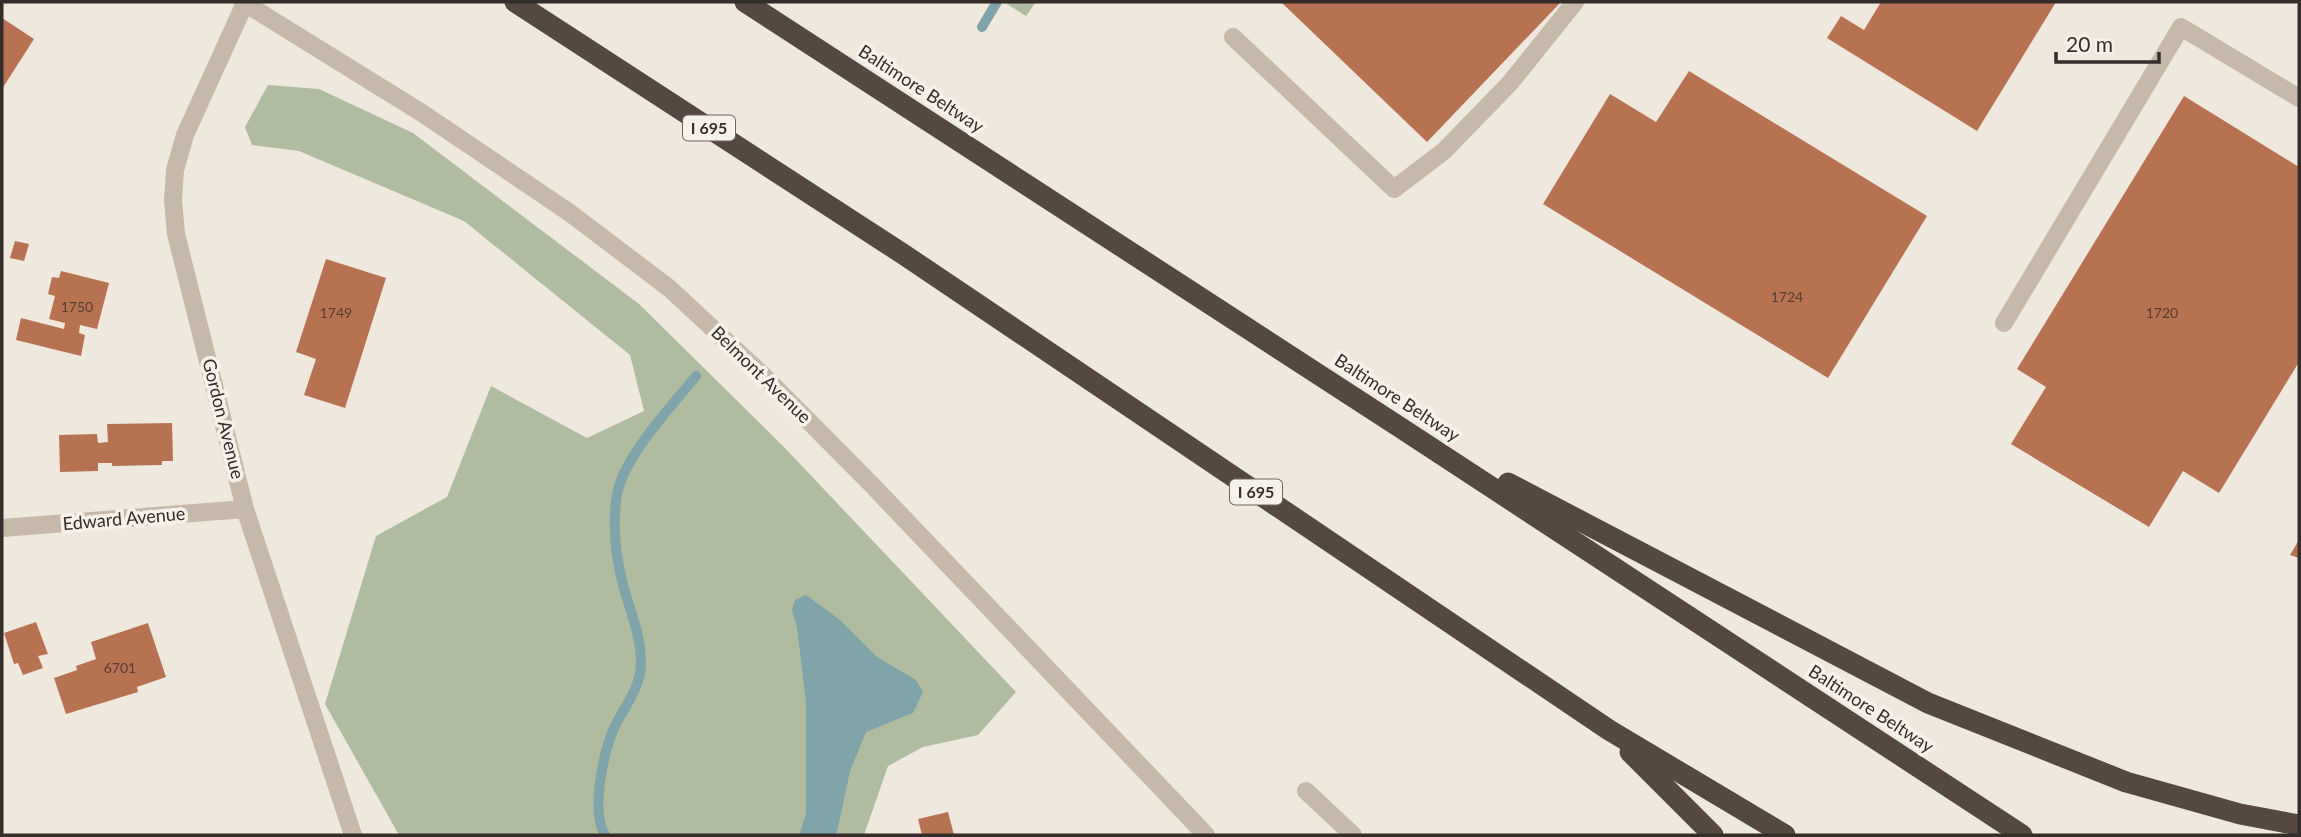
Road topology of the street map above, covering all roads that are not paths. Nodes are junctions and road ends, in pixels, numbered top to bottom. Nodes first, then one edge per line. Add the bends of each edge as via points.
1 (244, 2) edge
2 (515, 2) edge
3 (745, 2) edge
4 (1575, 2) edge
5 (1233, 37) dead end
6 (2299, 98) edge
7 (2004, 323) dead end
8 (1401, 428) junction
9 (246, 509) junction
10 (2, 528) edge
11 (1609, 730) junction
12 (1306, 791) dead end
13 (2299, 825) edge
14 (353, 835) edge
15 (1206, 835) edge
16 (1353, 835) edge
17 (1713, 835) edge
18 (1785, 835) edge
19 (2022, 835) edge

1 - 9 street, Gordon Avenue via 185,135 173,200 176,234
1 - 15 street, Belmont Avenue via 559,205 669,288 872,485
2 - 11 highway, I 695 via 903,254
3 - 8 highway, Baltimore Beltway
4 - 5 street via 1510,83 1444,150 1394,189
6 - 7 street via 2181,27
8 - 13 highway via 1928,703 2126,782 2240,814
8 - 19 highway, Baltimore Beltway
9 - 10 street, Edward Avenue
9 - 14 street, Gordon Avenue
11 - 17 highway
11 - 18 highway, I 695
12 - 16 street

